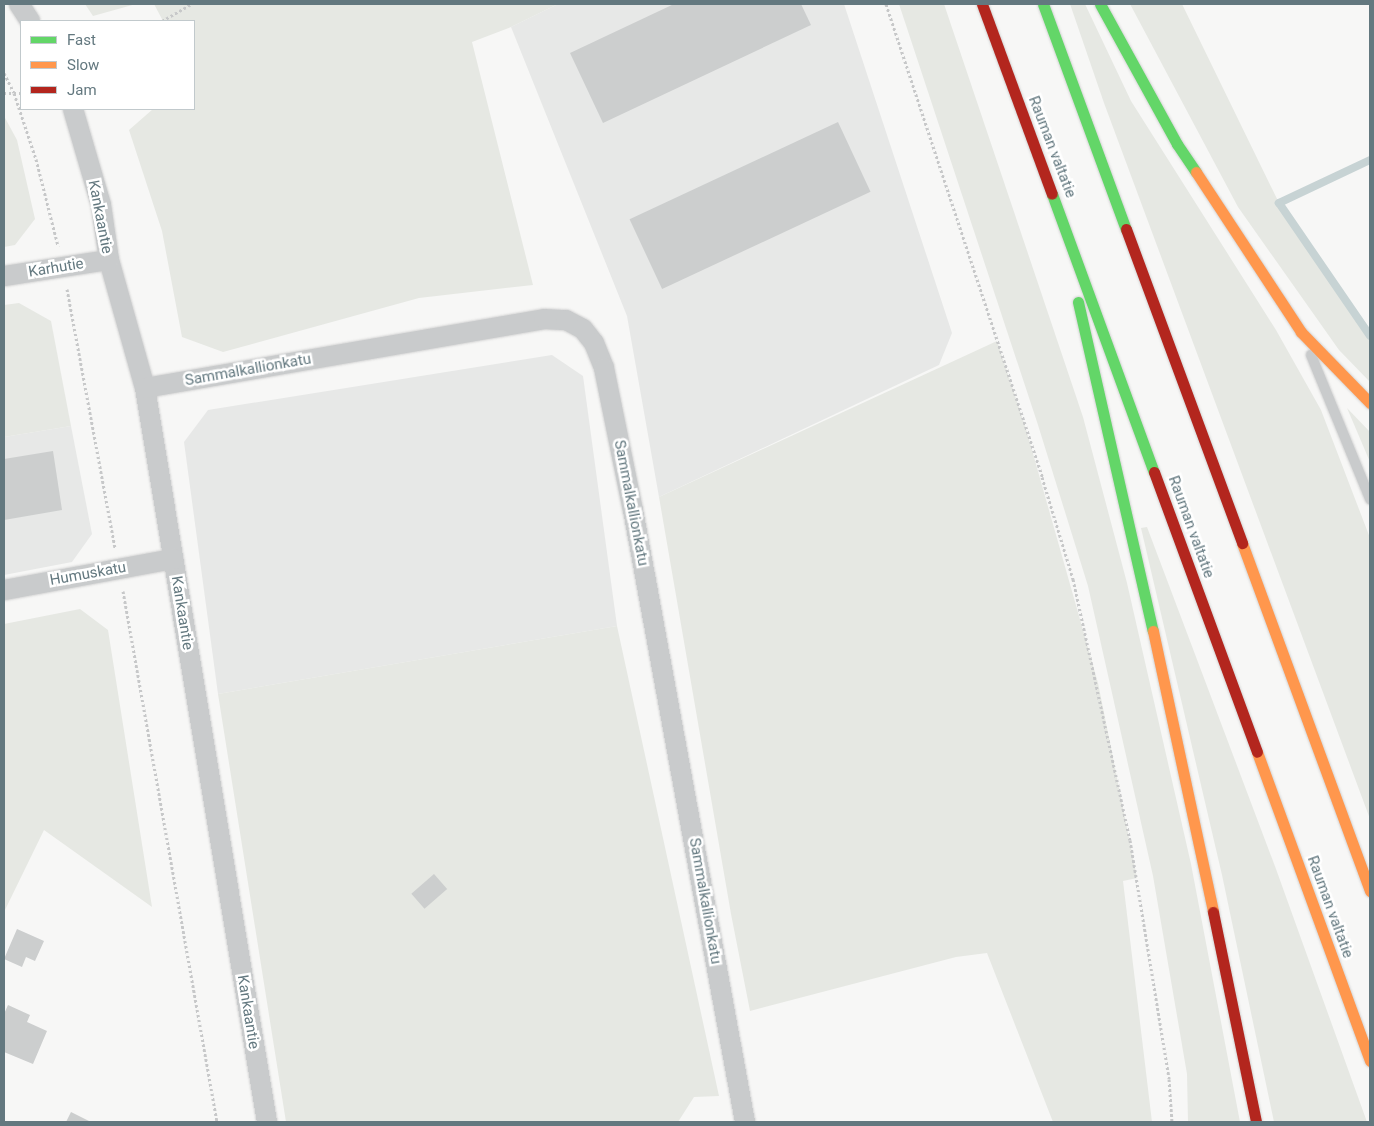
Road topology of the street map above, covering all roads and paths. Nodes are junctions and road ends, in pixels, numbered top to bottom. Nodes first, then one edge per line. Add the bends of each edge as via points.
1 (19, 4) edge
2 (192, 4) edge
3 (886, 4) edge
4 (982, 4) edge
5 (1043, 4) edge
6 (1100, 4) edge
7 (29, 20) edge
8 (164, 20) edge
9 (4, 73) edge
10 (4, 93) edge
11 (14, 93) junction
12 (20, 93) edge
13 (73, 110) edge
14 (1049, 181) junction
15 (109, 260) junction
16 (63, 266) junction
17 (4, 276) edge
18 (1302, 332) junction
19 (145, 388) junction
20 (1370, 403) edge
21 (1370, 499) edge
22 (173, 559) junction
23 (119, 569) junction
24 (4, 590) edge
25 (1370, 891) edge
26 (1370, 1061) edge
27 (217, 1122) edge
28 (267, 1122) edge
29 (745, 1122) edge
30 (1172, 1122) edge
31 (1256, 1122) edge

1 - 7 street
2 - 8 path
3 - 30 path via 1073,579 1130,840 1168,1069
4 - 14 highway, Rauman valtatie
5 - 25 highway
6 - 18 highway via 1177,144
9 - 11 path
10 - 11 path
11 - 12 path
11 - 16 path via 36,159
13 - 15 street, Kankaantie via 101,205
14 - 26 highway, Rauman valtatie
14 - 31 highway via 1133,538
15 - 16 street, Karhutie
15 - 19 street, Kankaantie
16 - 17 street, Karhutie
16 - 23 path
18 - 20 highway
18 - 21 lane
19 - 22 street, Kankaantie
19 - 29 street, Sammalkallionkatu via 544,319 566,320 589,336 604,368 633,510
22 - 23 street, Humuskatu
22 - 28 street, Kankaantie
23 - 24 street, Humuskatu
23 - 27 path

